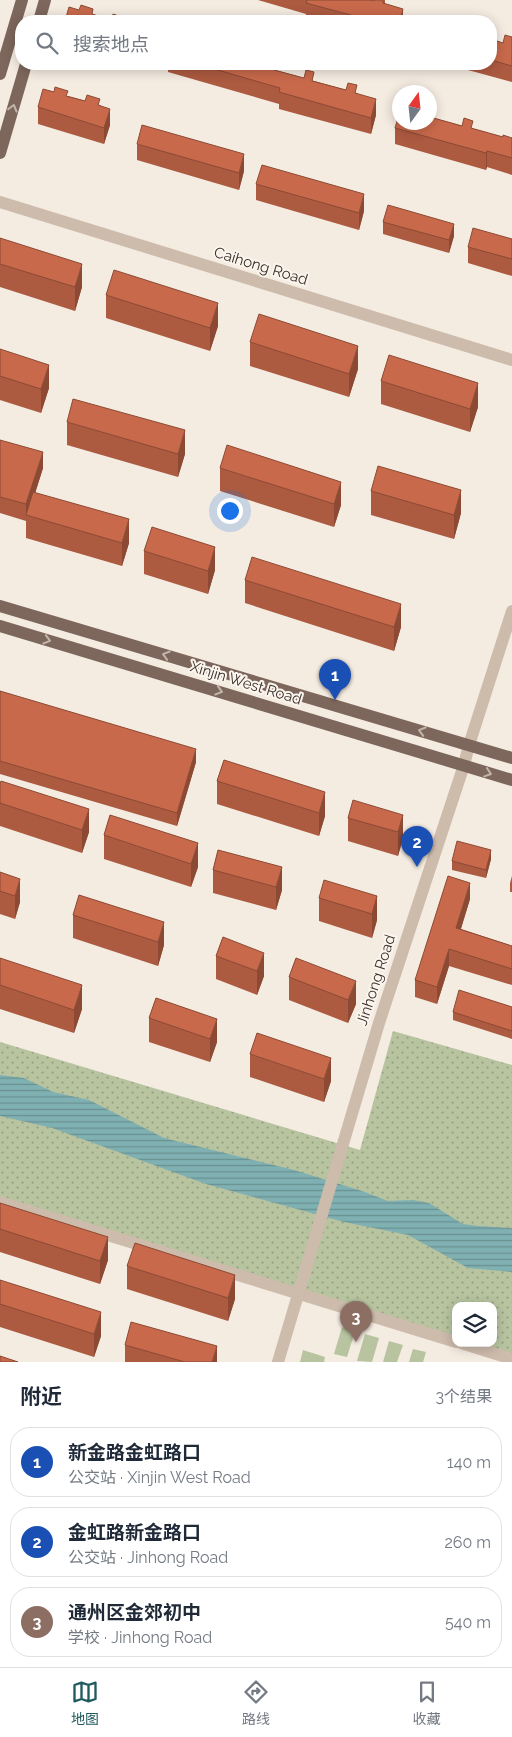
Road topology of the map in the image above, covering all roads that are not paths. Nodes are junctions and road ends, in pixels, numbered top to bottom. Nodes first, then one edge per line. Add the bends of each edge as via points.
1 (22, 0) edge
2 (45, 0) edge
3 (18, 15) edge
4 (41, 15) edge
5 (15, 24) edge
6 (24, 70) edge
7 (0, 74) edge
8 (0, 153) edge
9 (0, 202) edge
10 (512, 360) edge
11 (0, 606) edge
12 (512, 611) edge
13 (0, 626) edge
14 (469, 745) junction
15 (512, 758) edge
16 (464, 765) junction
17 (512, 780) edge
18 (0, 1202) edge
19 (298, 1293) junction
20 (452, 1341) edge
21 (474, 1347) edge
22 (512, 1359) edge
23 (278, 1362) edge

1 - 3 main road
2 - 4 main road
5 - 7 main road
8 -> 6 main road
9 - 10 street, Caihong Road
14 -> 11 main road, Xinjin West Road
12 - 14 street, Jinhong Road
13 -> 16 main road, Xinjin West Road
14 - 15 main road, Xinjin West Road
14 - 16 street, Jinhong Road
16 -> 17 main road, Xinjin West Road
16 - 19 street, Jinhong Road via 379,1023
18 - 19 street
19 - 20 street
19 - 23 street, Jinhong Road
21 - 22 street

